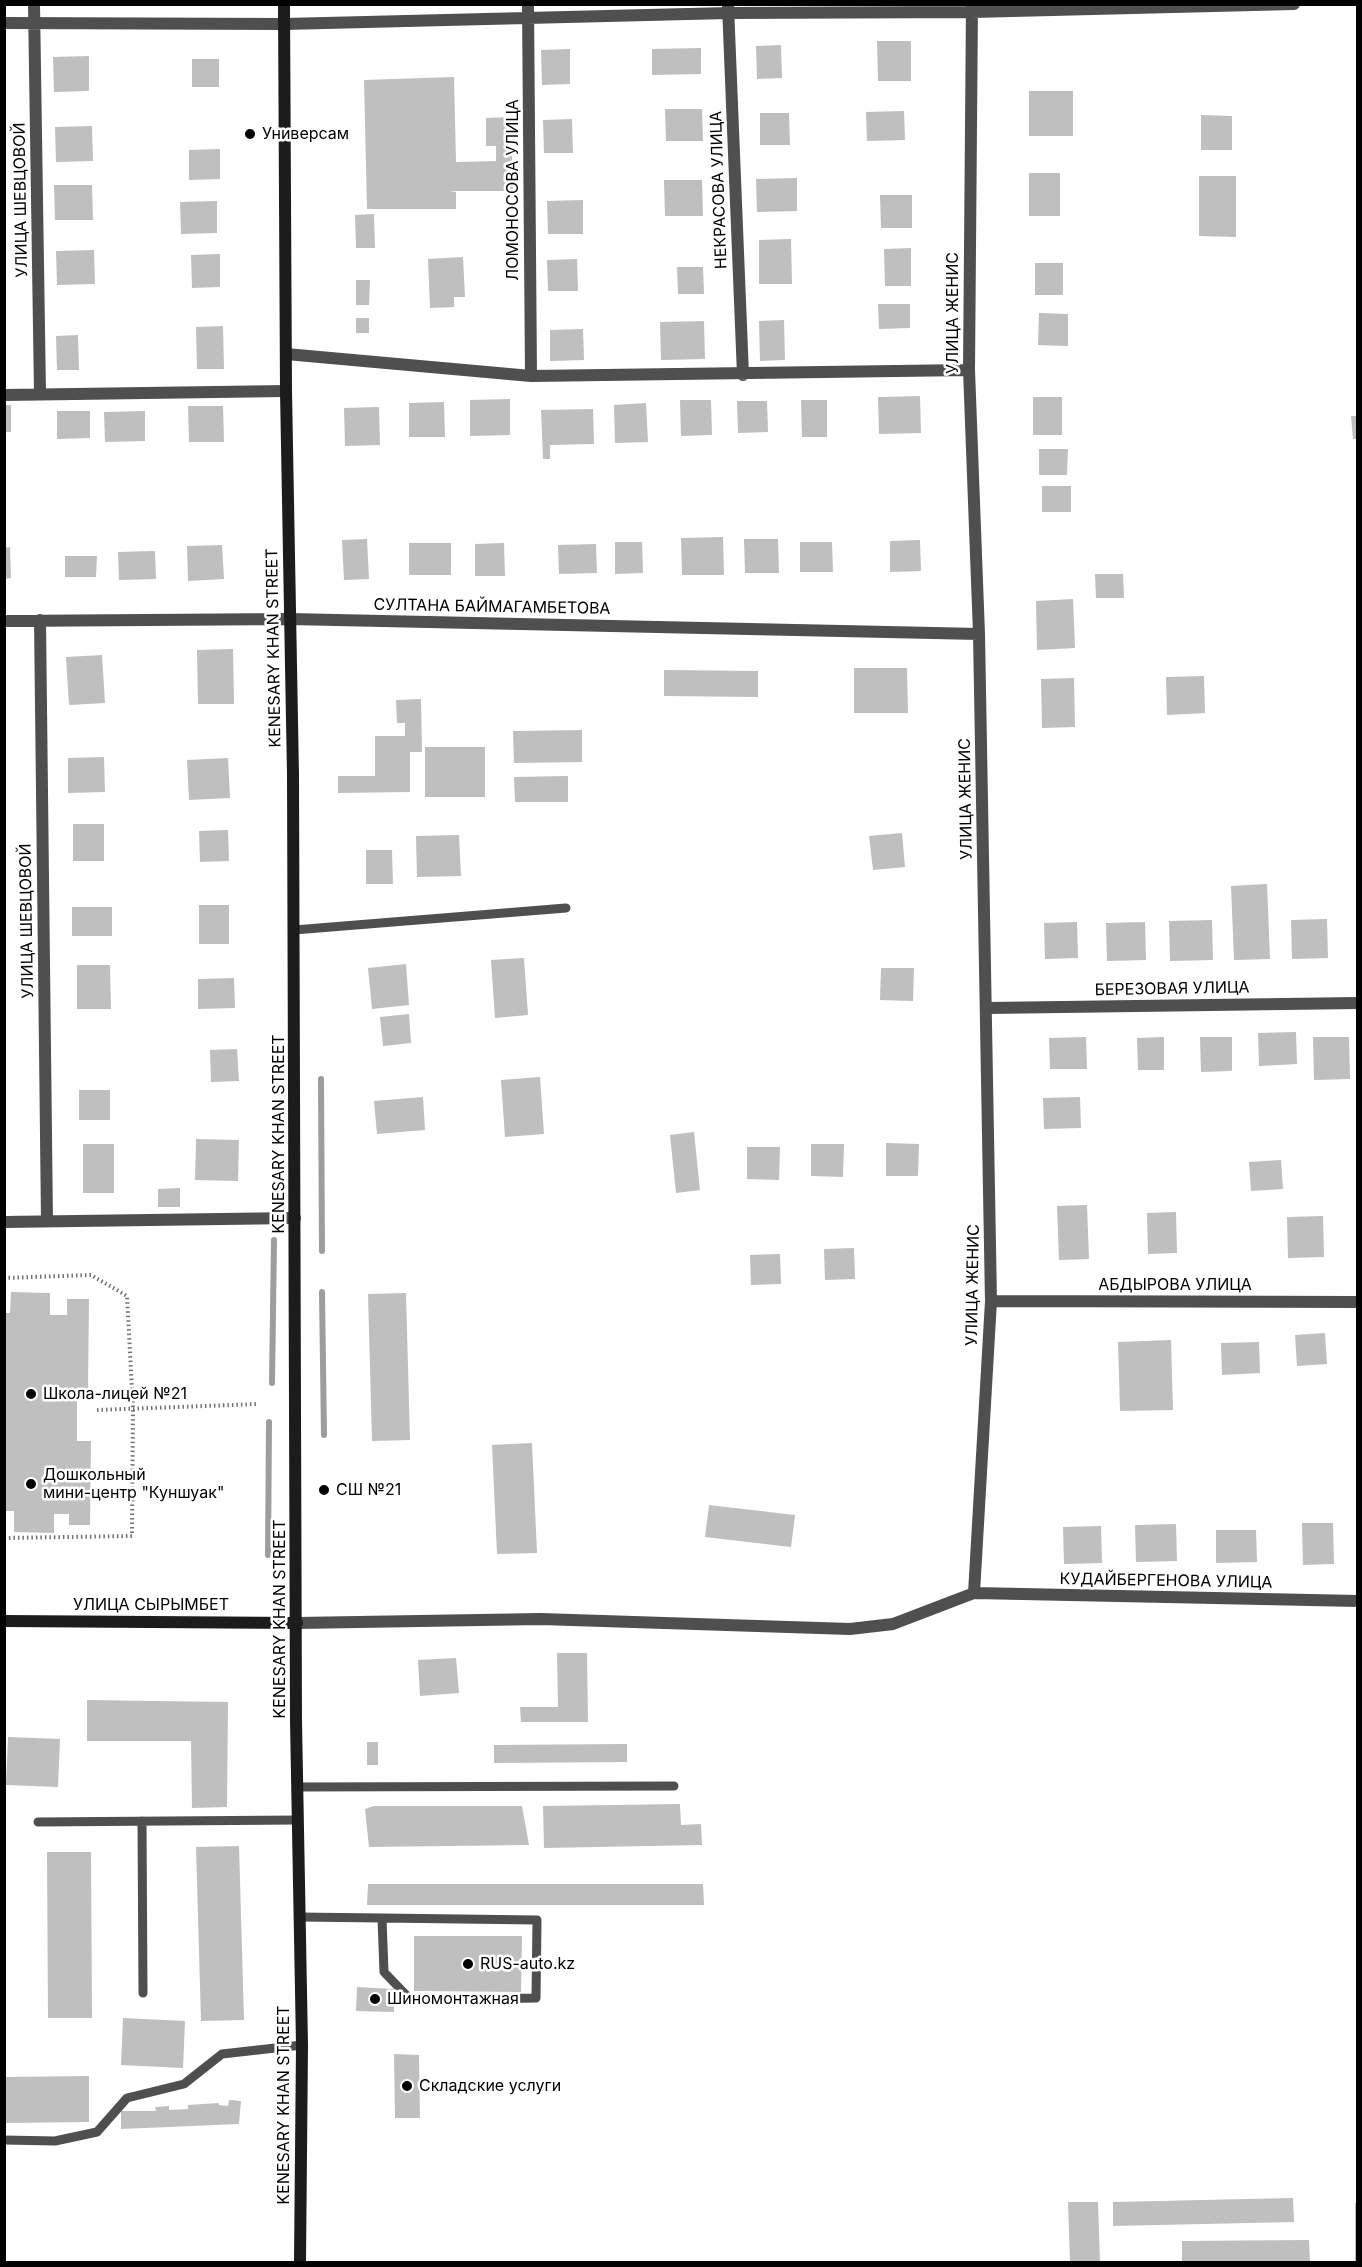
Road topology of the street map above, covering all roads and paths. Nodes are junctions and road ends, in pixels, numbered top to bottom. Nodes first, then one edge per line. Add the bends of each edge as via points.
1 (34, 4) edge
2 (284, 4) edge
3 (528, 4) edge
4 (1294, 4) edge
5 (1211, 6) edge
6 (972, 8) edge
7 (728, 9) edge
8 (528, 20) junction
9 (4, 23) edge
10 (34, 24) junction
11 (285, 24) junction
12 (286, 354) junction
13 (969, 370) junction
14 (743, 375) junction
15 (531, 376) junction
16 (286, 392) junction
17 (4, 394) edge
18 (40, 394) junction
19 (290, 619) junction
20 (40, 620) junction
21 (4, 621) edge
22 (979, 634) junction
23 (566, 908) dead end
24 (294, 930) junction
25 (1358, 1002) edge
26 (988, 1008) junction
27 (296, 1218) junction
28 (47, 1221) junction
29 (4, 1222) edge
30 (4, 1278) edge
31 (991, 1301) junction
32 (1358, 1302) edge
33 (258, 1404) dead end
34 (133, 1408) junction
35 (97, 1410) dead end
36 (4, 1538) edge
37 (974, 1593) junction
38 (1358, 1601) edge
39 (4, 1621) edge
40 (297, 1623) junction
41 (674, 1786) dead end
42 (297, 1787) junction
43 (297, 1820) junction
44 (142, 1821) junction
45 (38, 1822) dead end
46 (299, 1917) junction
47 (382, 1918) junction
48 (143, 1993) dead end
49 (302, 2045) junction
50 (4, 2140) edge
51 (300, 2262) edge

1 - 10 street, УЛИЦА ШЕВЦОВОЙ
2 - 11 main road, KENESARY KHAN STREET
3 - 8 street, ЛОМОНОСОВА УЛИЦА
4 - 5 street
5 - 6 street
6 - 7 street
6 - 13 street, УЛИЦА ЖЕНИС
7 - 8 street
7 - 14 street, НЕКРАСОВА УЛИЦА
8 - 11 street
8 - 15 street, ЛОМОНОСОВА УЛИЦА
9 - 10 street
10 - 11 street
10 - 18 street, УЛИЦА ШЕВЦОВОЙ
11 - 12 main road, KENESARY KHAN STREET
12 - 15 street
12 - 16 main road, KENESARY KHAN STREET
13 - 14 street
13 - 22 street, УЛИЦА ЖЕНИС
14 - 15 street
16 - 18 street
16 - 19 main road, KENESARY KHAN STREET
17 - 18 street
19 - 20 street, СУЛТАНА БАЙМАГАМБЕТОВА
19 - 22 street, СУЛТАНА БАЙМАГАМБЕТОВА
19 - 24 main road, KENESARY KHAN STREET
20 - 21 street, СУЛТАНА БАЙМАГАМБЕТОВА
20 - 28 street, УЛИЦА ШЕВЦОВОЙ
22 - 26 street, УЛИЦА ЖЕНИС
23 - 24 lane
24 - 27 main road, KENESARY KHAN STREET
25 - 26 street, БЕРЕЗОВАЯ УЛИЦА
26 - 31 street, УЛИЦА ЖЕНИС
27 - 28 street
27 - 40 main road, KENESARY KHAN STREET
28 - 29 street
30 - 34 path via 91,1275 127,1296
31 - 32 street, АБДЫРОВА УЛИЦА
31 - 37 street, УЛИЦА ЖЕНИС
33 - 34 path
34 - 35 path
34 - 36 path via 132,1536
37 - 38 street, КУДАЙБЕРГЕНОВА УЛИЦА
37 - 40 street via 893,1624 850,1629 541,1619
39 - 40 main road, УЛИЦА СЫРЫМБЕТ
40 - 42 main road, KENESARY KHAN STREET
41 - 42 lane
42 - 43 main road, KENESARY KHAN STREET
43 - 44 lane
43 - 46 main road, KENESARY KHAN STREET
44 - 45 lane
44 - 48 lane
46 - 47 lane
46 - 49 main road, KENESARY KHAN STREET
47 - 47 lane via 537,1920 536,1998 411,2000 384,1972
49 - 50 lane via 222,2054 184,2084 127,2098 97,2132 55,2141
49 - 51 main road, KENESARY KHAN STREET

